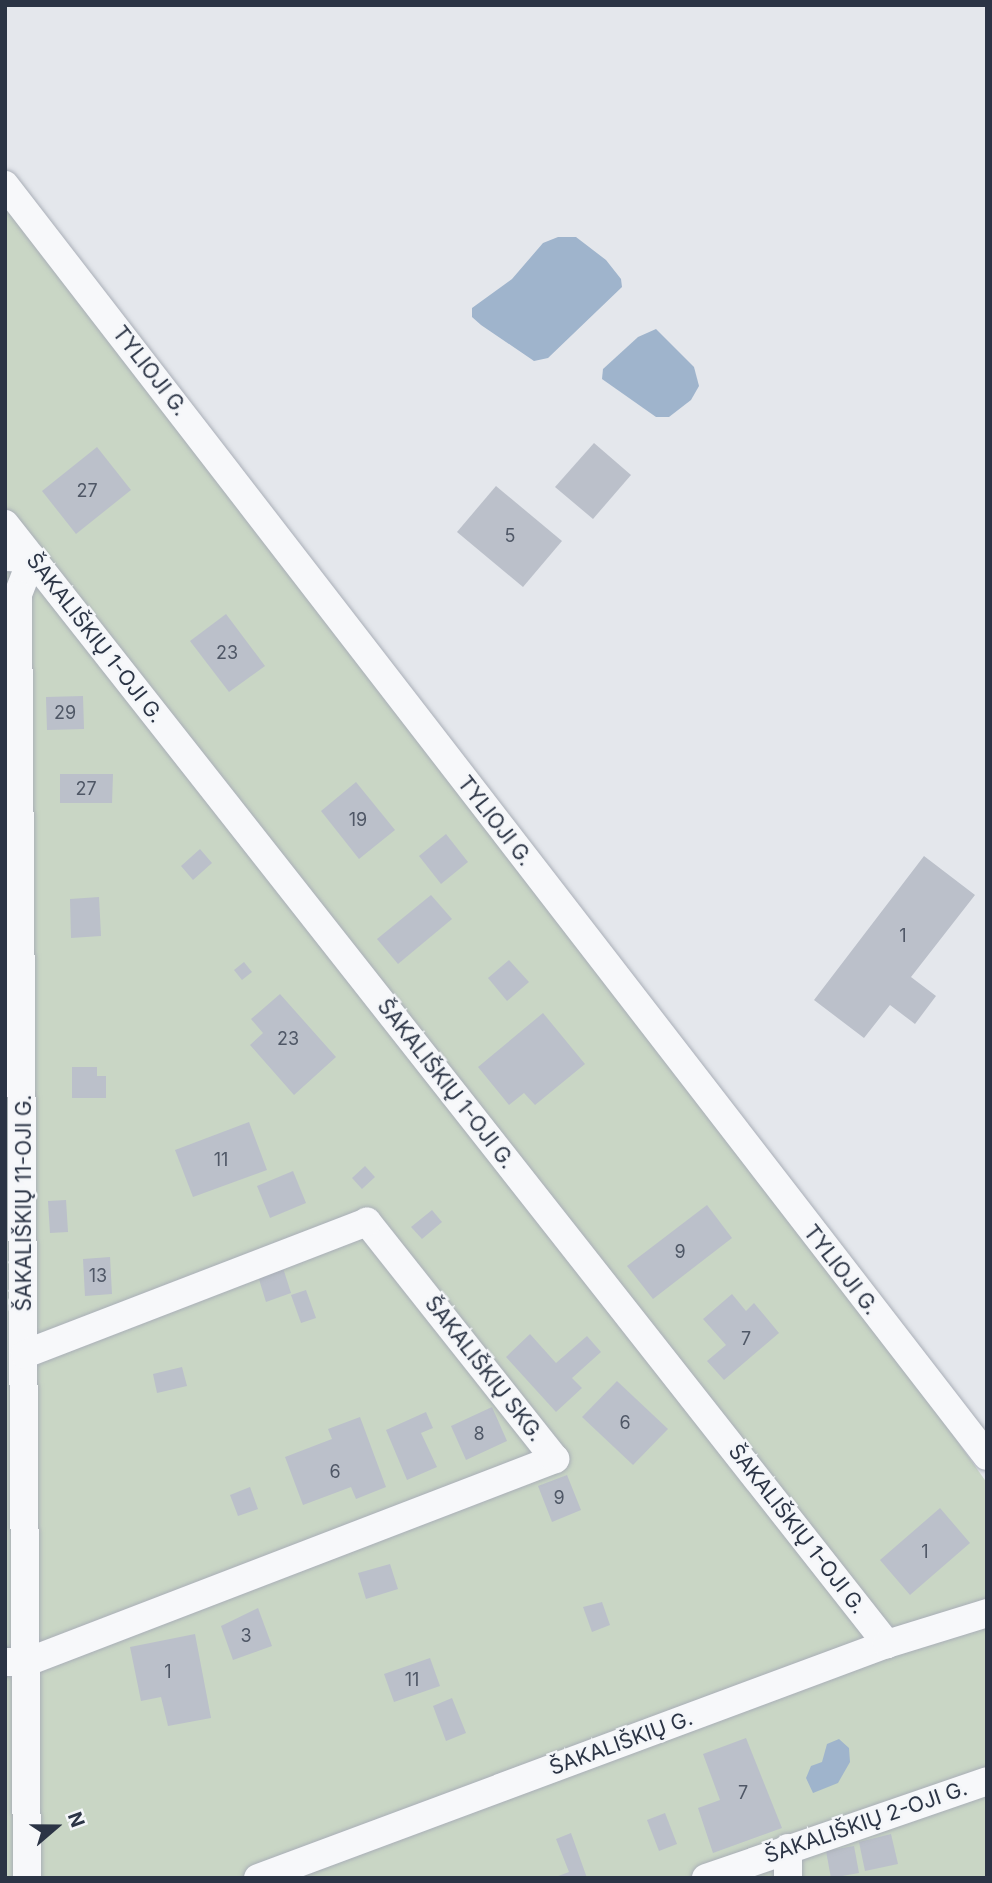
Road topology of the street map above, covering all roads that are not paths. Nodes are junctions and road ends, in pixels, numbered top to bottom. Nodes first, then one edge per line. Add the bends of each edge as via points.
1 (5, 185) edge
2 (5, 524) edge
3 (19, 557) edge
4 (14, 827) edge
5 (15, 1101) edge
6 (25, 1353) junction
7 (15, 1389) edge
8 (987, 1456) edge
9 (987, 1613) edge
10 (887, 1644) junction
11 (16, 1662) edge
12 (987, 1781) edge
13 (788, 1848) junction
14 (27, 1878) edge
15 (258, 1878) edge
16 (706, 1878) edge
17 (788, 1878) edge

1 - 8 street, TYLIOJI G.
2 - 3 street, ŠAKALIŠKIŲ 1-OJI G.
3 - 4 street, ŠAKALIŠKIŲ 11-OJI G.
3 - 10 street, ŠAKALIŠKIŲ 1-OJI G.
4 - 5 street, ŠAKALIŠKIŲ 11-OJI G.
5 - 6 street, ŠAKALIŠKIŲ 11-OJI G.
6 - 7 street, ŠAKALIŠKIŲ 11-OJI G.
6 - 11 street, ŠAKALIŠKIŲ SKG. via 367,1222 555,1459
7 - 11 street, ŠAKALIŠKIŲ 11-OJI G.
9 - 10 street, ŠAKALIŠKIŲ G.
10 - 15 street, ŠAKALIŠKIŲ G.
11 - 14 street, ŠAKALIŠKIŲ 11-OJI G.
12 - 13 street, ŠAKALIŠKIŲ 2-OJI G.
13 - 16 street, ŠAKALIŠKIŲ 2-OJI G.
13 - 17 street

